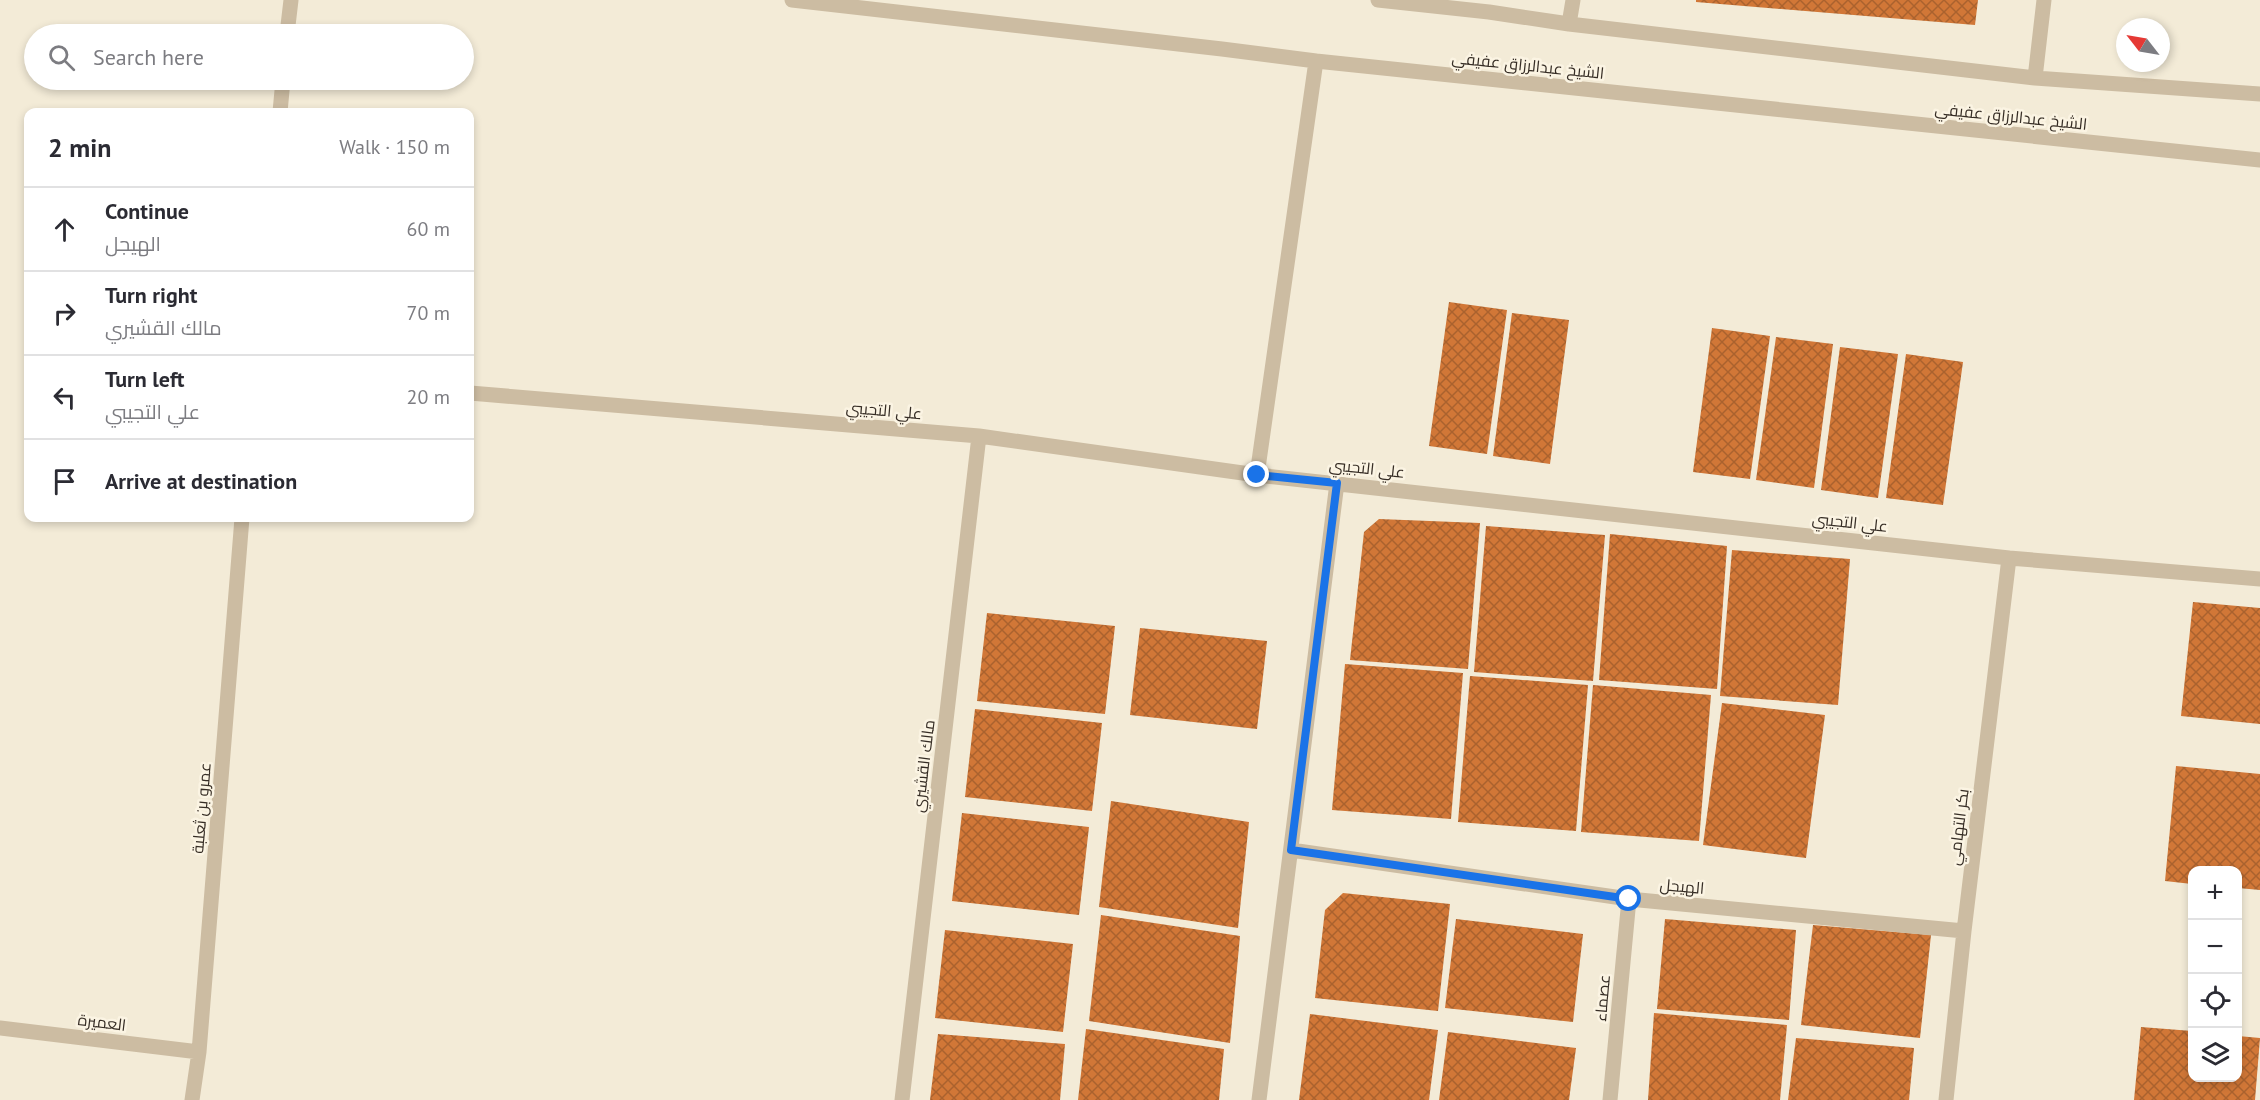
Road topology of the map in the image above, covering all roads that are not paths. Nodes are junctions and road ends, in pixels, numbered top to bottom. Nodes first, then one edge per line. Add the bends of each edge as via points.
1 (291, 0) edge
2 (792, 0) edge
3 (1378, 0) edge
4 (1573, 0) edge
5 (2044, 0) edge
6 (1490, 6) edge
7 (288, 24) edge
8 (1569, 24) junction
9 (1316, 61) junction
10 (2035, 78) junction
11 (282, 90) edge
12 (2260, 94) edge
13 (280, 108) edge
14 (2260, 160) edge
15 (474, 393) edge
16 (979, 436) junction
17 (1257, 475) junction
18 (1337, 483) junction
19 (242, 522) edge
20 (2009, 558) junction
21 (2260, 579) edge
22 (1291, 850) junction
23 (1629, 899) junction
24 (1964, 931) junction
25 (0, 1028) edge
26 (199, 1052) junction
27 (192, 1100) edge
28 (902, 1100) edge
29 (1258, 1100) edge
30 (1610, 1100) edge
31 (1946, 1100) edge

1 - 7 street
2 - 9 street, الشيخ عبدالرزاق عفيفي
3 - 6 street
4 - 8 street
5 - 10 street
6 - 8 street
8 - 10 street
9 - 14 street, الشيخ عبدالرزاق عفيفي
9 - 17 street
10 - 12 street
11 - 13 street
15 - 16 street, علي التجيبي
16 - 17 street, علي التجيبي
16 - 28 street, مالك القشيري
17 - 18 street, علي التجيبي
18 - 20 street, علي التجيبي
18 - 22 street
19 - 26 street, عمرو بن ثعلبة
20 - 21 street, علي التجيبي
20 - 24 street, بكر التهامي
22 - 23 street, الهيجل
22 - 29 street
23 - 24 street, الهيجل
23 - 30 street, عصماء
24 - 31 street, بكر التهامي
25 - 26 street, العميرة
26 - 27 street, عمرو بن ثعلبة

